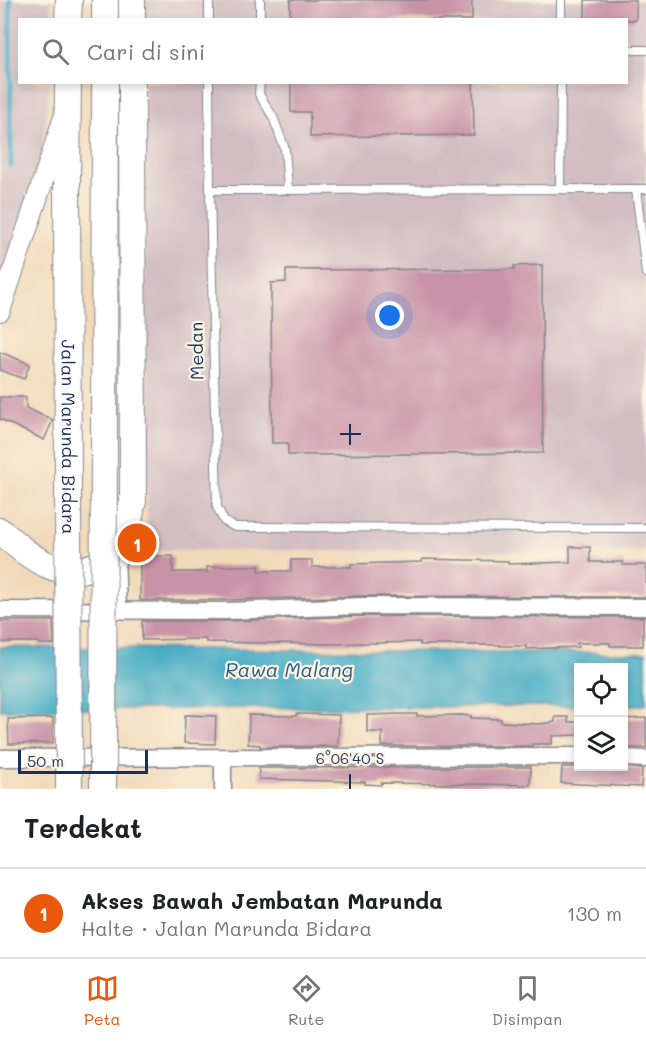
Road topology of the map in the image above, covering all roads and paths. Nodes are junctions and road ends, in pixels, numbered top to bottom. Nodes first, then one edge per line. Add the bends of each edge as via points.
1 (69, 0) edge
2 (105, 0) edge
3 (132, 0) edge
4 (209, 0) edge
5 (260, 0) edge
6 (561, 0) edge
7 (69, 18) edge
8 (105, 18) edge
9 (132, 18) edge
10 (209, 18) edge
11 (260, 18) edge
12 (561, 18) edge
13 (628, 50) edge
14 (646, 50) edge
15 (105, 84) edge
16 (132, 84) edge
17 (209, 84) edge
18 (260, 84) edge
19 (561, 84) edge
20 (68, 93) edge
21 (560, 189) junction
22 (636, 189) junction
23 (646, 189) edge
24 (210, 190) junction
25 (288, 190) junction
26 (646, 273) edge
27 (0, 311) edge
28 (646, 528) edge
29 (0, 531) edge
30 (116, 555) junction
31 (63, 570) junction
32 (646, 607) edge
33 (63, 609) junction
34 (118, 609) junction
35 (0, 610) edge
36 (574, 756) edge
37 (0, 758) edge
38 (628, 758) edge
39 (223, 759) junction
40 (646, 759) edge
41 (223, 785) edge
42 (69, 789) edge
43 (103, 789) edge

1 - 7 main road
2 - 8 main road
3 - 9 main road
4 - 10 lane
5 - 11 lane
6 - 12 lane
13 - 14 lane
15 - 43 main road, Jalan Marunda Bidara, bridge
16 - 30 main road via 133,501 125,538
17 - 24 lane, Medan
18 - 25 lane via 260,94 285,149
19 - 21 lane
20 - 27 street
20 - 42 main road, Jalan Marunda Bidara, bridge
21 - 22 lane
21 - 25 lane
22 - 23 lane
22 - 26 lane
24 - 25 lane
24 - 28 lane, Medan via 217,507 224,521 235,527
29 - 31 main road via 29,557
30 - 31 main road via 88,570
30 - 34 street
31 - 33 street
32 - 34 street
33 - 34 street
33 - 35 street
36 - 39 street
37 - 39 street
38 - 40 street
39 - 41 street

